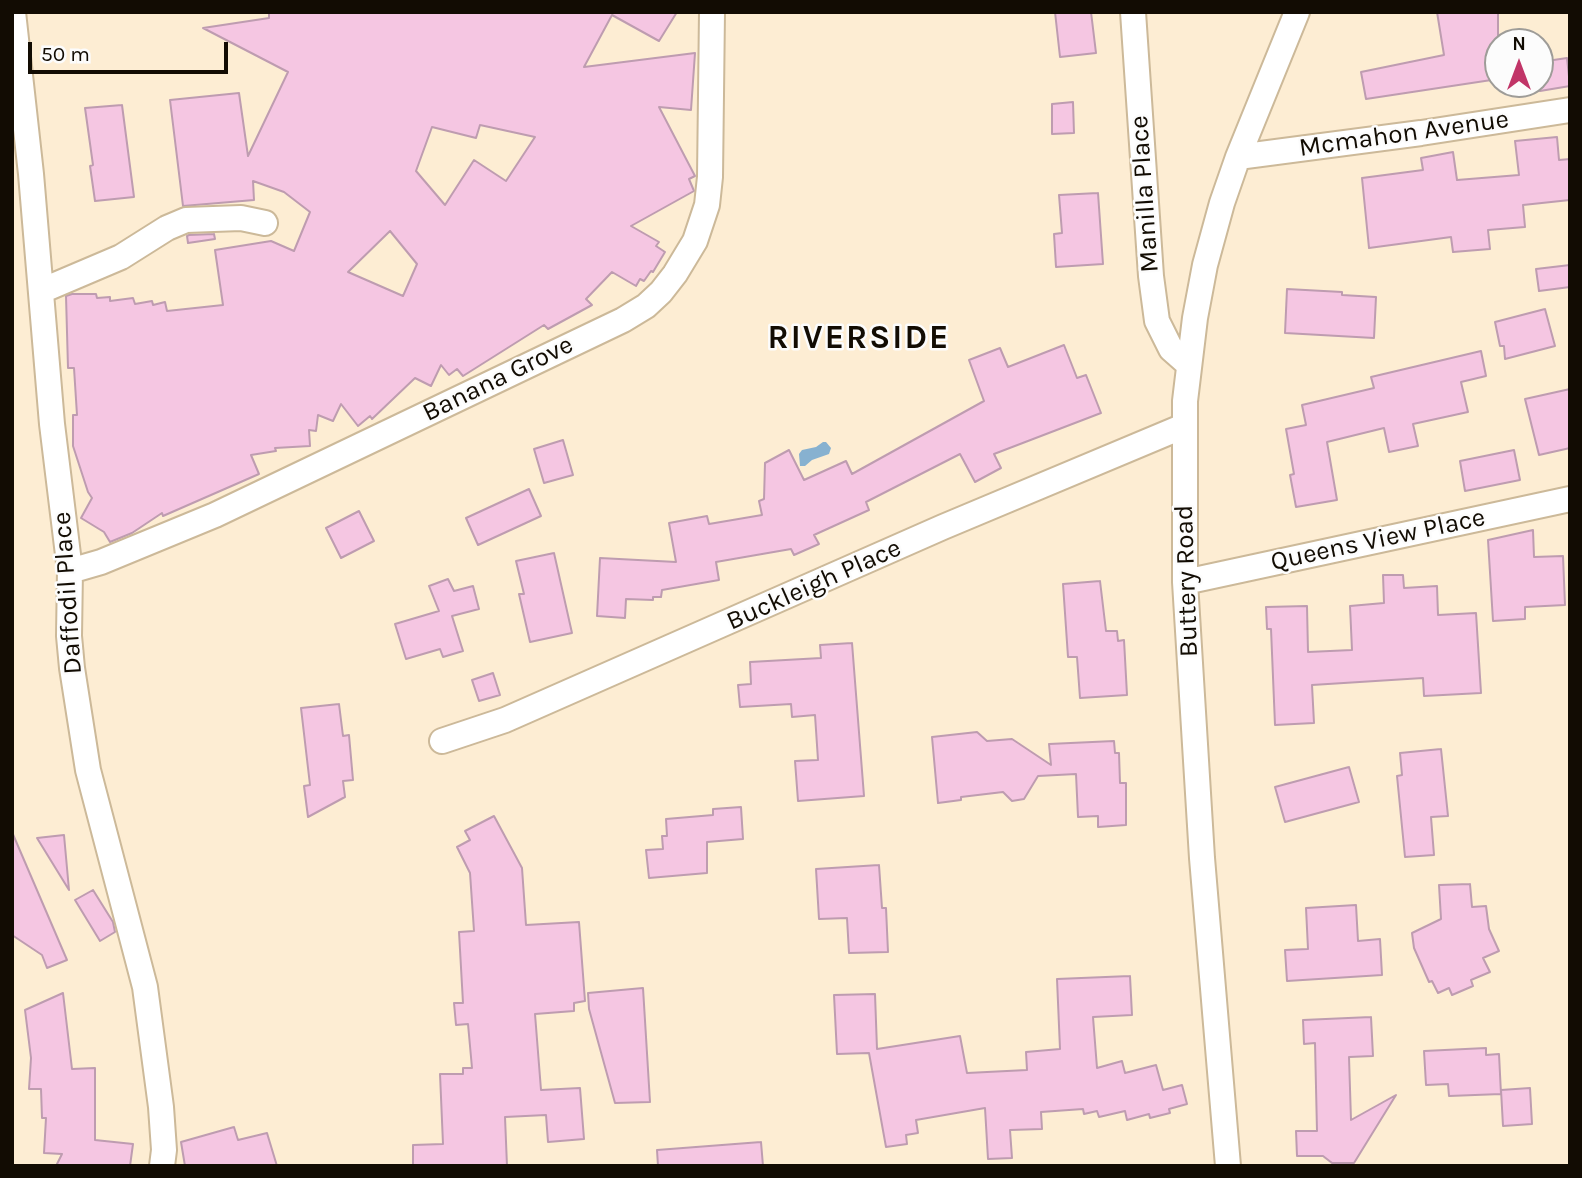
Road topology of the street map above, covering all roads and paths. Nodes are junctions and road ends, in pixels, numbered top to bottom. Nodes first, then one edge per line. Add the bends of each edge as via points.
1 (13, 12) edge
2 (1133, 12) edge
3 (1297, 12) edge
4 (712, 16) edge
5 (1570, 110) edge
6 (1238, 157) junction
7 (265, 223) dead end
8 (41, 291) junction
9 (1188, 364) junction
10 (1185, 426) junction
11 (1570, 499) edge
12 (70, 571) junction
13 (1185, 582) junction
14 (442, 741) dead end
15 (162, 1166) edge
16 (1228, 1166) edge

1 - 8 street, Daffodil Place
2 - 9 street, Manilla Place via 1157,321 1171,349
3 - 6 street, Buttery Road
4 - 12 street, Banana Grove via 707,205 695,241 675,274 646,306 215,514
5 - 6 street, Mcmahon Avenue
6 - 9 street, Buttery Road via 1205,265
7 - 8 street via 241,218 186,220 121,257
8 - 12 street, Daffodil Place
9 - 10 street, Buttery Road
10 - 13 street, Buttery Road
10 - 14 street, Buckleigh Place via 505,720
11 - 13 street, Queens View Place
12 - 15 street, Daffodil Place via 72,668 88,770 145,988 161,1107
13 - 16 street, Buttery Road

